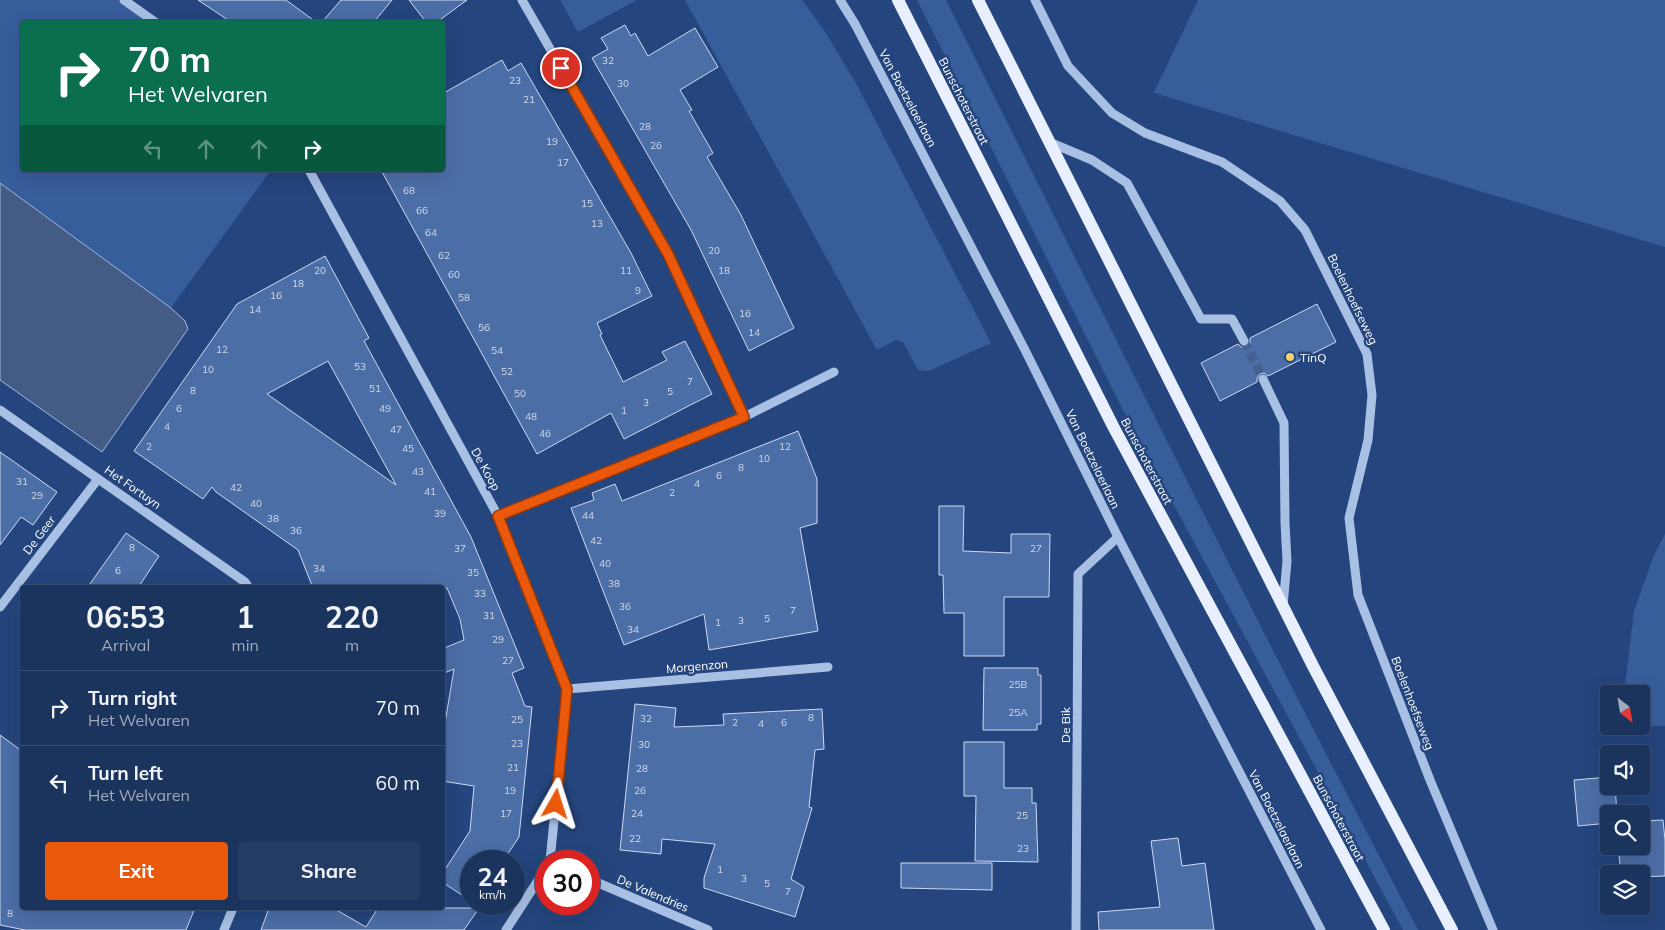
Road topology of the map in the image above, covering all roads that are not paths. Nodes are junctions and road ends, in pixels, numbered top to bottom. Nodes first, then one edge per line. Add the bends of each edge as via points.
1 (124, 0) edge
2 (522, 0) edge
3 (840, 0) edge
4 (898, 0) edge
5 (978, 0) edge
6 (1035, 0) edge
7 (152, 20) edge
8 (1049, 142) junction
9 (310, 172) edge
10 (1244, 341) tunnel mouth
11 (834, 372) dead end
12 (1263, 379) tunnel mouth
13 (0, 410) edge
14 (744, 417) junction
15 (98, 479) junction
16 (498, 516) junction
17 (1118, 537) junction
18 (247, 585) edge
19 (1283, 606) junction
20 (0, 607) edge
21 (828, 667) dead end
22 (567, 689) junction
23 (551, 850) edge
24 (600, 884) edge
25 (535, 885) edge
26 (231, 910) edge
27 (224, 930) edge
28 (506, 930) edge
29 (708, 930) edge
30 (1076, 930) edge
31 (1321, 930) edge
32 (1384, 930) edge
33 (1452, 930) edge
34 (1493, 930) edge

1 - 7 street
2 - 14 street via 668,254
3 - 17 street, Van Boetzelaerlaan via 1025,350
4 - 32 main road, Bunschoterstraat via 1114,428
5 - 8 main road
6 - 34 street, Boelenhoefseweg via 1068,66 1112,113 1145,133 1222,162 1280,201 1305,230 1367,354 1372,395 1368,440 1349,518 1358,595
8 - 10 street via 1092,160 1127,183 1201,319 1232,319
8 - 19 main road
9 - 16 street, De Koop
11 - 14 street
12 - 19 street via 1284,423 1287,561
13 - 15 street, Het Fortuyn
14 - 16 street
15 - 18 street, Het Fortuyn
15 - 20 street, De Geer
16 - 22 street, De Koop
17 - 30 street, De Bik via 1078,574
17 - 31 street, Van Boetzelaerlaan
19 - 33 main road
21 - 22 street, Morgenzon
22 - 23 street, De Koop
24 - 29 street, De Valendries
25 - 28 street
26 - 27 street

